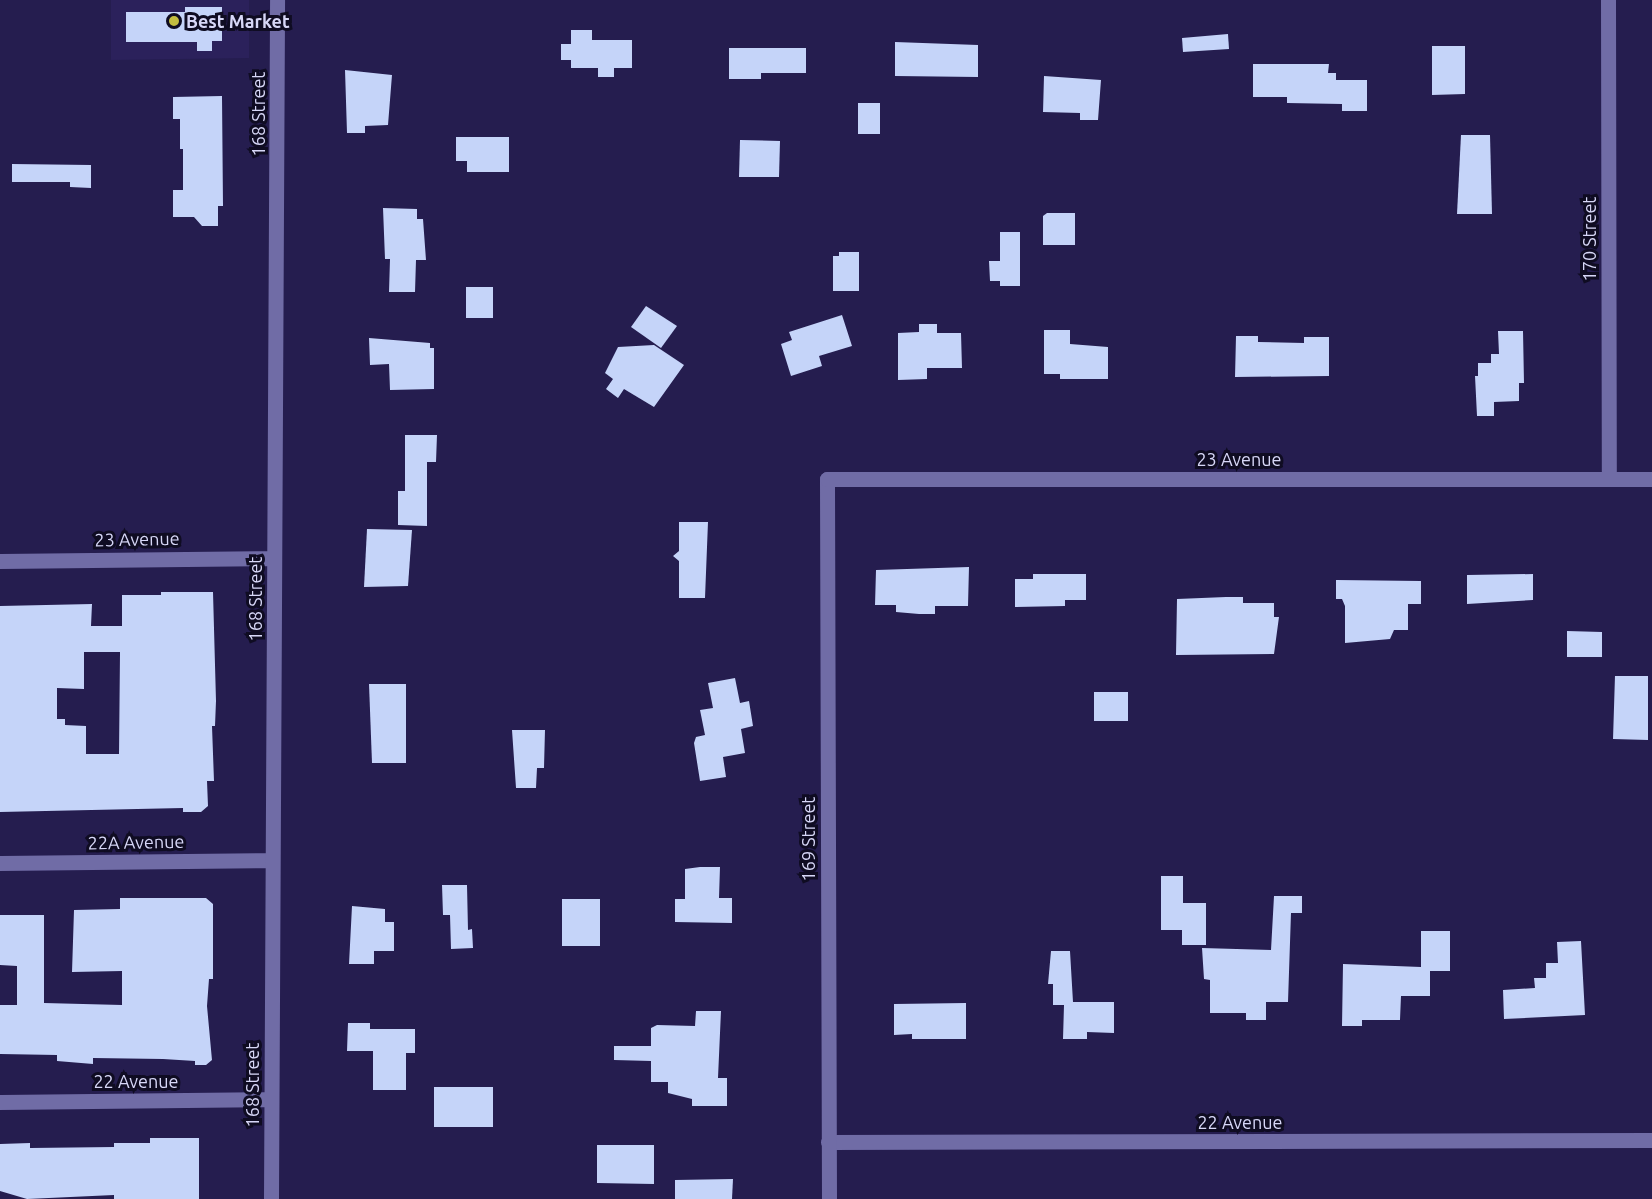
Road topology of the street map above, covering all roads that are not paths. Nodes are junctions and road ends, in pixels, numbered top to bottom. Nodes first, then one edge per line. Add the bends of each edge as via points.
1 (277, 0) edge
2 (1608, 0) edge
3 (827, 479) joint
4 (1609, 479) junction
5 (1652, 479) edge
6 (274, 558) junction
7 (0, 561) edge
8 (272, 860) junction
9 (0, 863) edge
10 (271, 1099) junction
11 (0, 1102) edge
12 (1652, 1140) edge
13 (828, 1142) junction
14 (271, 1199) edge
15 (829, 1199) edge

1 - 6 street, 168 Street
2 - 4 street, 170 Street
3 - 4 street, 23 Avenue
3 - 13 street, 169 Street
4 - 5 street, 23 Avenue
6 - 7 street, 23 Avenue
6 - 8 street, 168 Street
8 - 9 street, 22A Avenue
8 - 10 street, 168 Street
10 - 11 street, 22 Avenue
10 - 14 street, 168 Street
12 - 13 street, 22 Avenue
13 - 15 street, 169 Street

